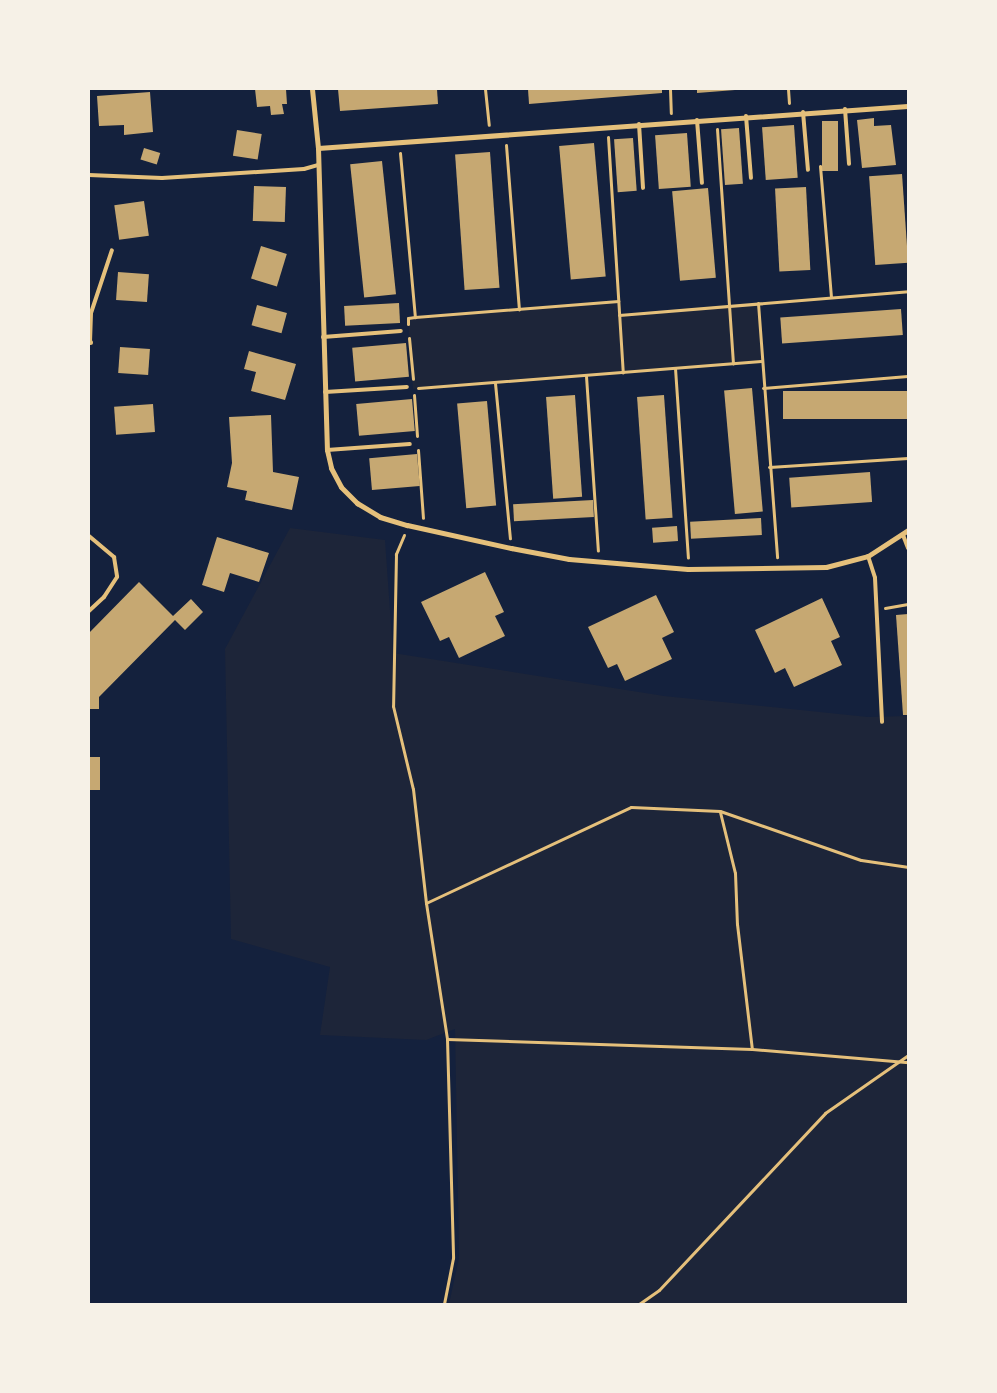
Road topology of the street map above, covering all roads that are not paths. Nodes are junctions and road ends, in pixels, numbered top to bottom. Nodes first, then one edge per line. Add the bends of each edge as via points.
1 (312, 89) edge
2 (908, 106) edge
3 (845, 108) junction
4 (803, 112) junction
5 (746, 116) junction
6 (697, 120) junction
7 (639, 124) junction
8 (318, 148) junction
9 (849, 164) dead end
10 (318, 165) junction
11 (808, 170) dead end
12 (89, 175) edge
13 (751, 178) dead end
14 (702, 183) dead end
15 (643, 188) dead end
16 (112, 250) dead end
17 (401, 331) dead end
18 (323, 338) junction
19 (89, 342) edge
20 (407, 387) dead end
21 (324, 392) junction
22 (410, 444) dead end
23 (327, 450) junction
24 (908, 530) edge
25 (903, 535) junction
26 (89, 536) edge
27 (908, 548) edge
28 (868, 556) junction
29 (89, 610) edge
30 (882, 722) dead end

1 - 8 street
2 - 3 street
3 - 4 street
3 - 9 lane
4 - 5 street
4 - 11 lane
5 - 6 street
5 - 13 lane
6 - 7 street
6 - 14 lane
7 - 8 street
7 - 15 lane
8 - 10 street
10 - 12 lane via 304,169 162,178
10 - 18 street
16 - 19 lane via 92,313
17 - 18 lane
18 - 21 street
20 - 21 lane
21 - 23 street
22 - 23 lane
23 - 28 street via 341,487 357,503 380,517 511,548 599,562 688,569 826,567
24 - 25 street
25 - 27 lane
25 - 28 street
26 - 29 lane via 114,557 117,577 104,597
28 - 30 lane via 875,578

